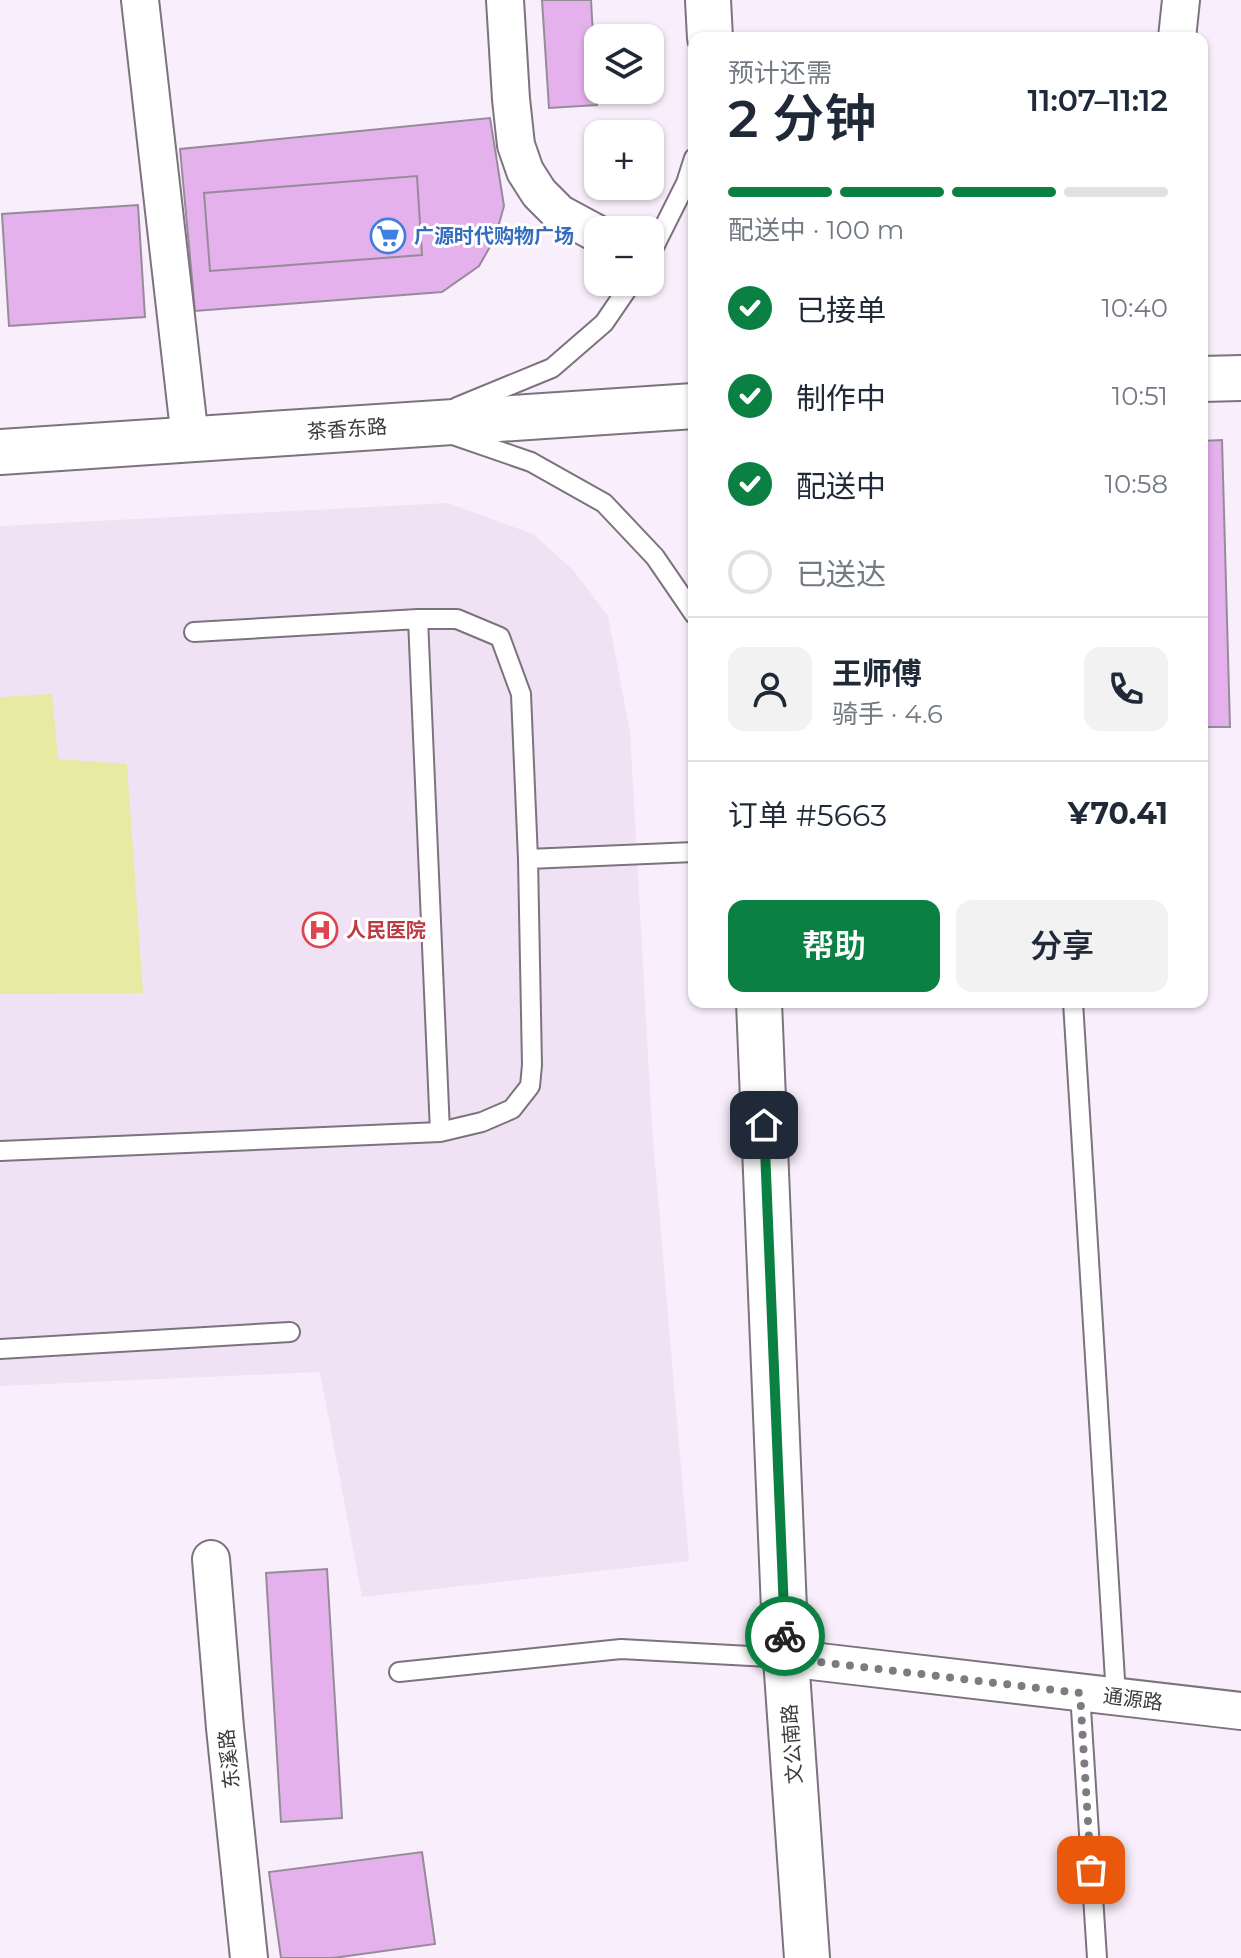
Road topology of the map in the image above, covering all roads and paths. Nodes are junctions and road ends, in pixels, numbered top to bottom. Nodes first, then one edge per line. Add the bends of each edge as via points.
1 (140, 0) edge
2 (505, 0) edge
3 (708, 0) edge
4 (1181, 0) edge
5 (710, 32) edge
6 (1178, 32) edge
7 (688, 177) edge
8 (584, 226) edge
9 (664, 227) edge
10 (622, 296) edge
11 (1241, 378) edge
12 (1208, 379) edge
13 (688, 406) edge
14 (420, 424) junction
15 (190, 439) junction
16 (0, 452) edge
17 (688, 605) edge
18 (418, 619) junction
19 (194, 632) dead end
20 (688, 852) edge
21 (528, 859) junction
22 (759, 1008) edge
23 (1073, 1008) edge
24 (440, 1132) junction
25 (0, 1151) edge
26 (290, 1332) dead end
27 (0, 1349) edge
28 (211, 1559) dead end
29 (786, 1658) junction
30 (399, 1672) dead end
31 (1080, 1693) junction
32 (1116, 1696) junction
33 (1241, 1711) edge
34 (249, 1958) edge
35 (807, 1958) edge
36 (1097, 1958) edge

1 - 15 street
2 - 8 street via 516,145 525,171 559,213
3 - 5 main road
4 - 6 street
7 - 9 lane
10 - 14 lane via 604,323 552,368
11 - 12 main road
13 - 14 main road, 茶香东路
14 - 15 main road, 茶香东路
14 - 17 lane via 531,462 604,503 655,557
15 - 16 main road, 茶香东路
18 - 19 lane
18 - 21 lane via 457,619 500,637 521,694
18 - 24 lane
20 - 21 lane
21 - 24 lane via 530,1086 512,1109
22 - 29 main road, 文公南路
23 - 32 lane
24 - 25 lane
26 - 27 lane
28 - 34 street, 东溪路
29 - 30 lane via 621,1649
29 - 31 street, 通源路
29 - 35 main road, 文公南路
31 - 32 street, 通源路
31 - 36 lane
32 - 33 street, 通源路

